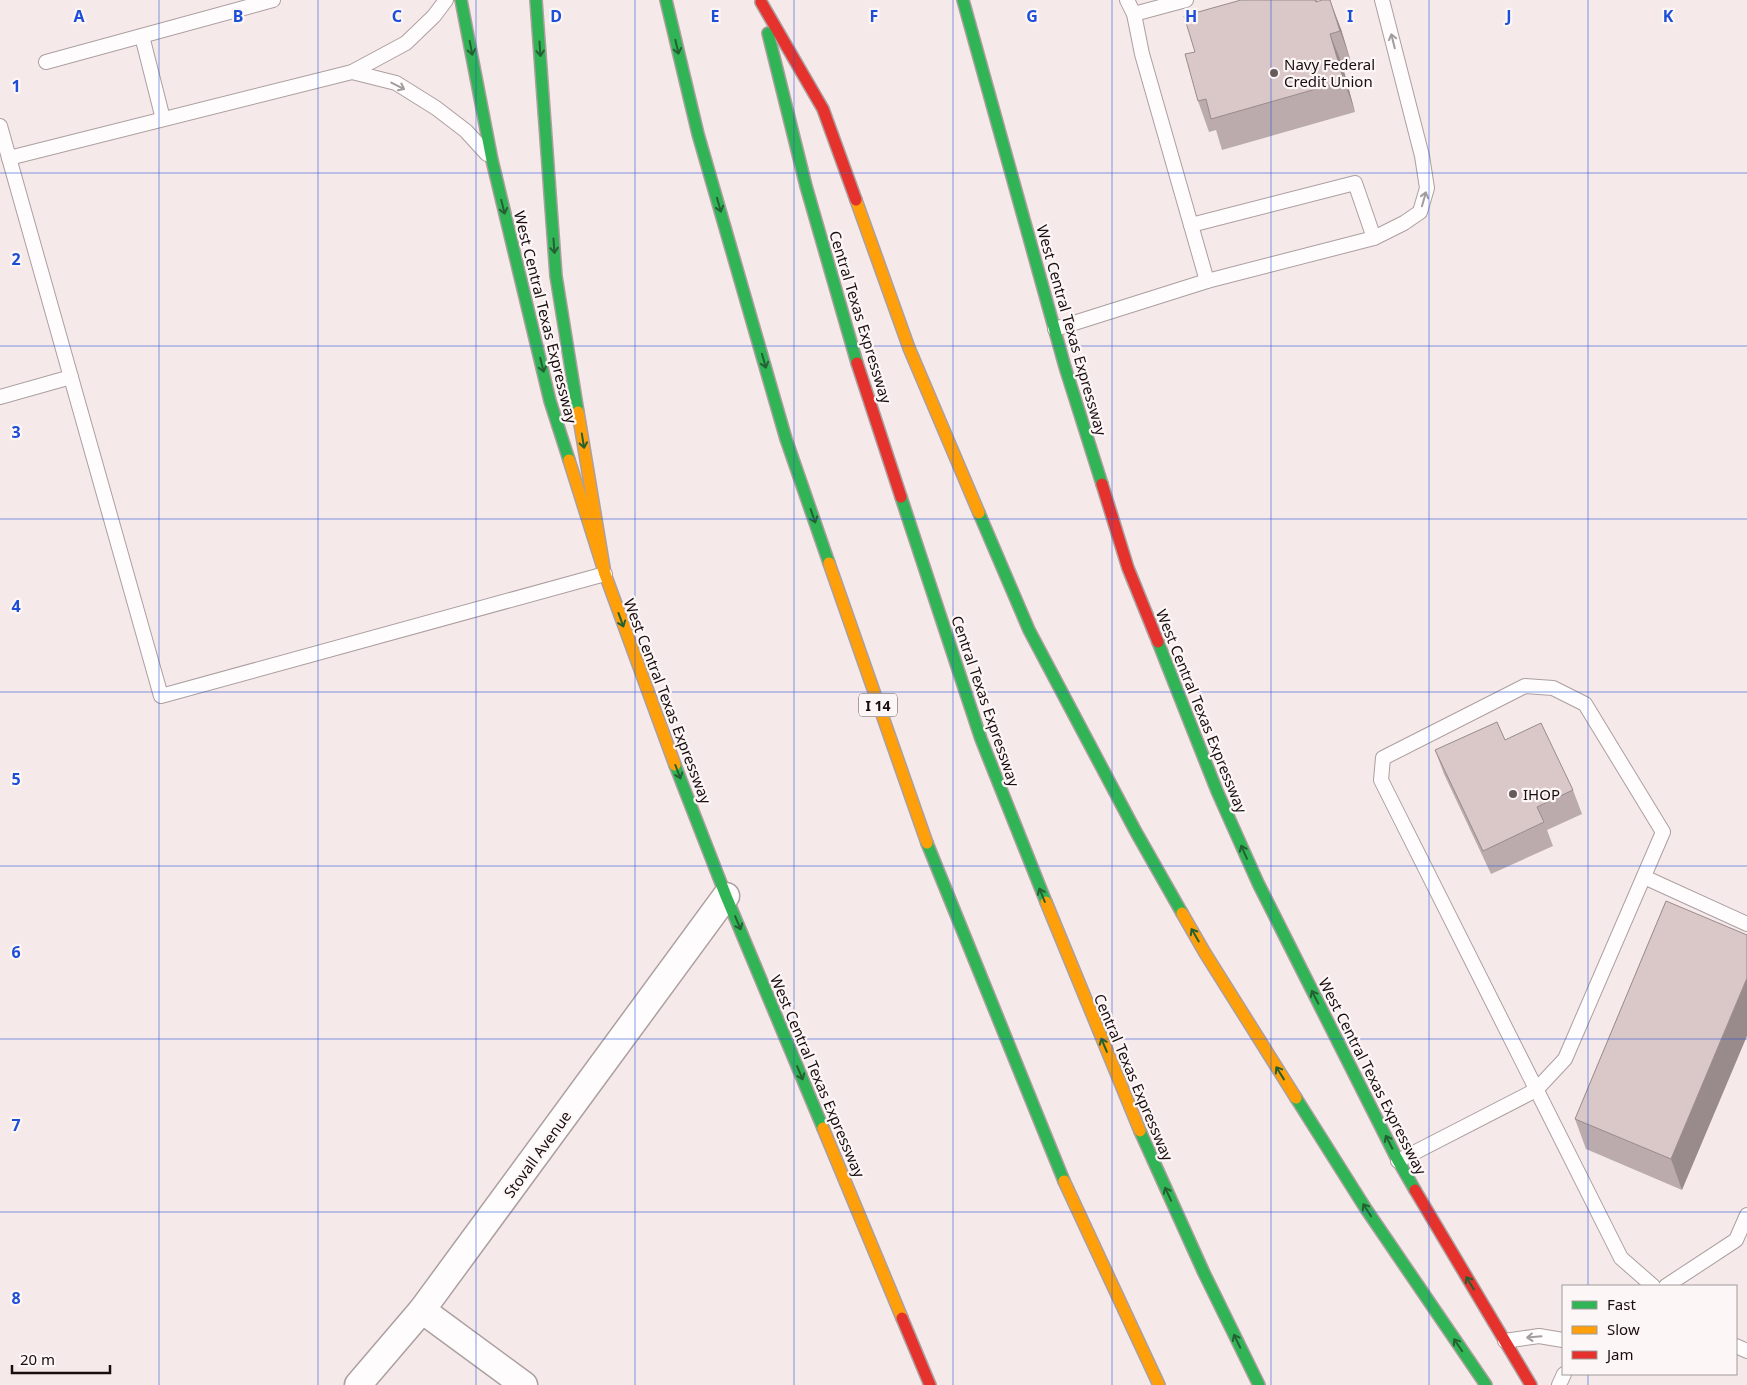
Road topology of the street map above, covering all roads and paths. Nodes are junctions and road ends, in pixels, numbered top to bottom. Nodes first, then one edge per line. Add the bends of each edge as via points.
1 (273, 0) edge
2 (446, 0) edge
3 (462, 0) edge
4 (536, 0) edge
5 (666, 0) edge
6 (963, 0) edge
7 (1127, 0) edge
8 (1186, 0) edge
9 (1382, 0) edge
10 (760, 1) edge
11 (1134, 14) junction
12 (142, 36) junction
13 (46, 62) dead end
14 (352, 72) junction
15 (163, 119) junction
16 (0, 126) edge
17 (9, 158) junction
18 (492, 160) junction
19 (1191, 225) junction
20 (1374, 238) junction
21 (1207, 281) junction
22 (1055, 329) junction
23 (71, 378) junction
24 (0, 397) edge
25 (605, 574) junction
26 (1644, 877) junction
27 (726, 896) junction
28 (1747, 924) edge
29 (1536, 1090) junction
30 (1398, 1160) junction
31 (1747, 1215) edge
32 (1652, 1285) edge
33 (1668, 1285) edge
34 (422, 1310) junction
35 (1562, 1340) edge
36 (1505, 1341) junction
37 (358, 1385) edge
38 (524, 1385) edge
39 (930, 1385) edge
40 (1159, 1385) edge
41 (1259, 1385) edge
42 (1486, 1385) edge
43 (1531, 1385) edge

1 - 12 lane
2 - 14 lane via 406,44
3 -> 18 main road, West Central Texas Expressway
4 -> 25 main road via 556,276
5 -> 40 main road, I 14 via 698,134 786,439 917,818 1063,1179
6 - 22 main road, West Central Texas Expressway
7 - 11 lane
8 - 11 lane
20 -> 9 lane via 1420,212 1427,188 1422,156
41 -> 10 main road, Central Texas Expressway via 1148,1151 981,739 852,347 806,186
42 -> 10 main road via 1366,1209 1205,953 1136,832 1029,630 909,348 823,109
11 - 19 lane via 1142,54
12 - 13 lane
12 - 15 lane
14 - 15 lane
14 -> 18 lane via 396,83 436,108 466,131
15 - 17 lane
16 - 17 lane
17 - 23 lane
18 -> 25 main road, West Central Texas Expressway via 550,401
19 - 20 lane via 1355,184
19 - 21 lane
20 - 21 lane
21 - 22 lane
30 -> 22 main road, West Central Texas Expressway via 1258,883 1217,791 1128,568
23 - 24 lane
23 - 25 lane via 161,696
25 -> 27 main road, West Central Texas Expressway
26 - 28 lane
26 - 29 lane via 1565,1059
26 - 29 lane via 1663,832 1585,704 1553,688 1525,686 1384,758 1381,780
27 - 34 street, Stovall Avenue
27 -> 39 main road, West Central Texas Expressway
29 - 30 lane
29 - 32 lane via 1621,1258
36 -> 30 main road, West Central Texas Expressway
31 - 33 lane via 1736,1240
34 - 37 street, Stovall Avenue
34 - 38 street
35 -> 36 lane via 1539,1336
36 - 43 main road, West Central Texas Expressway

